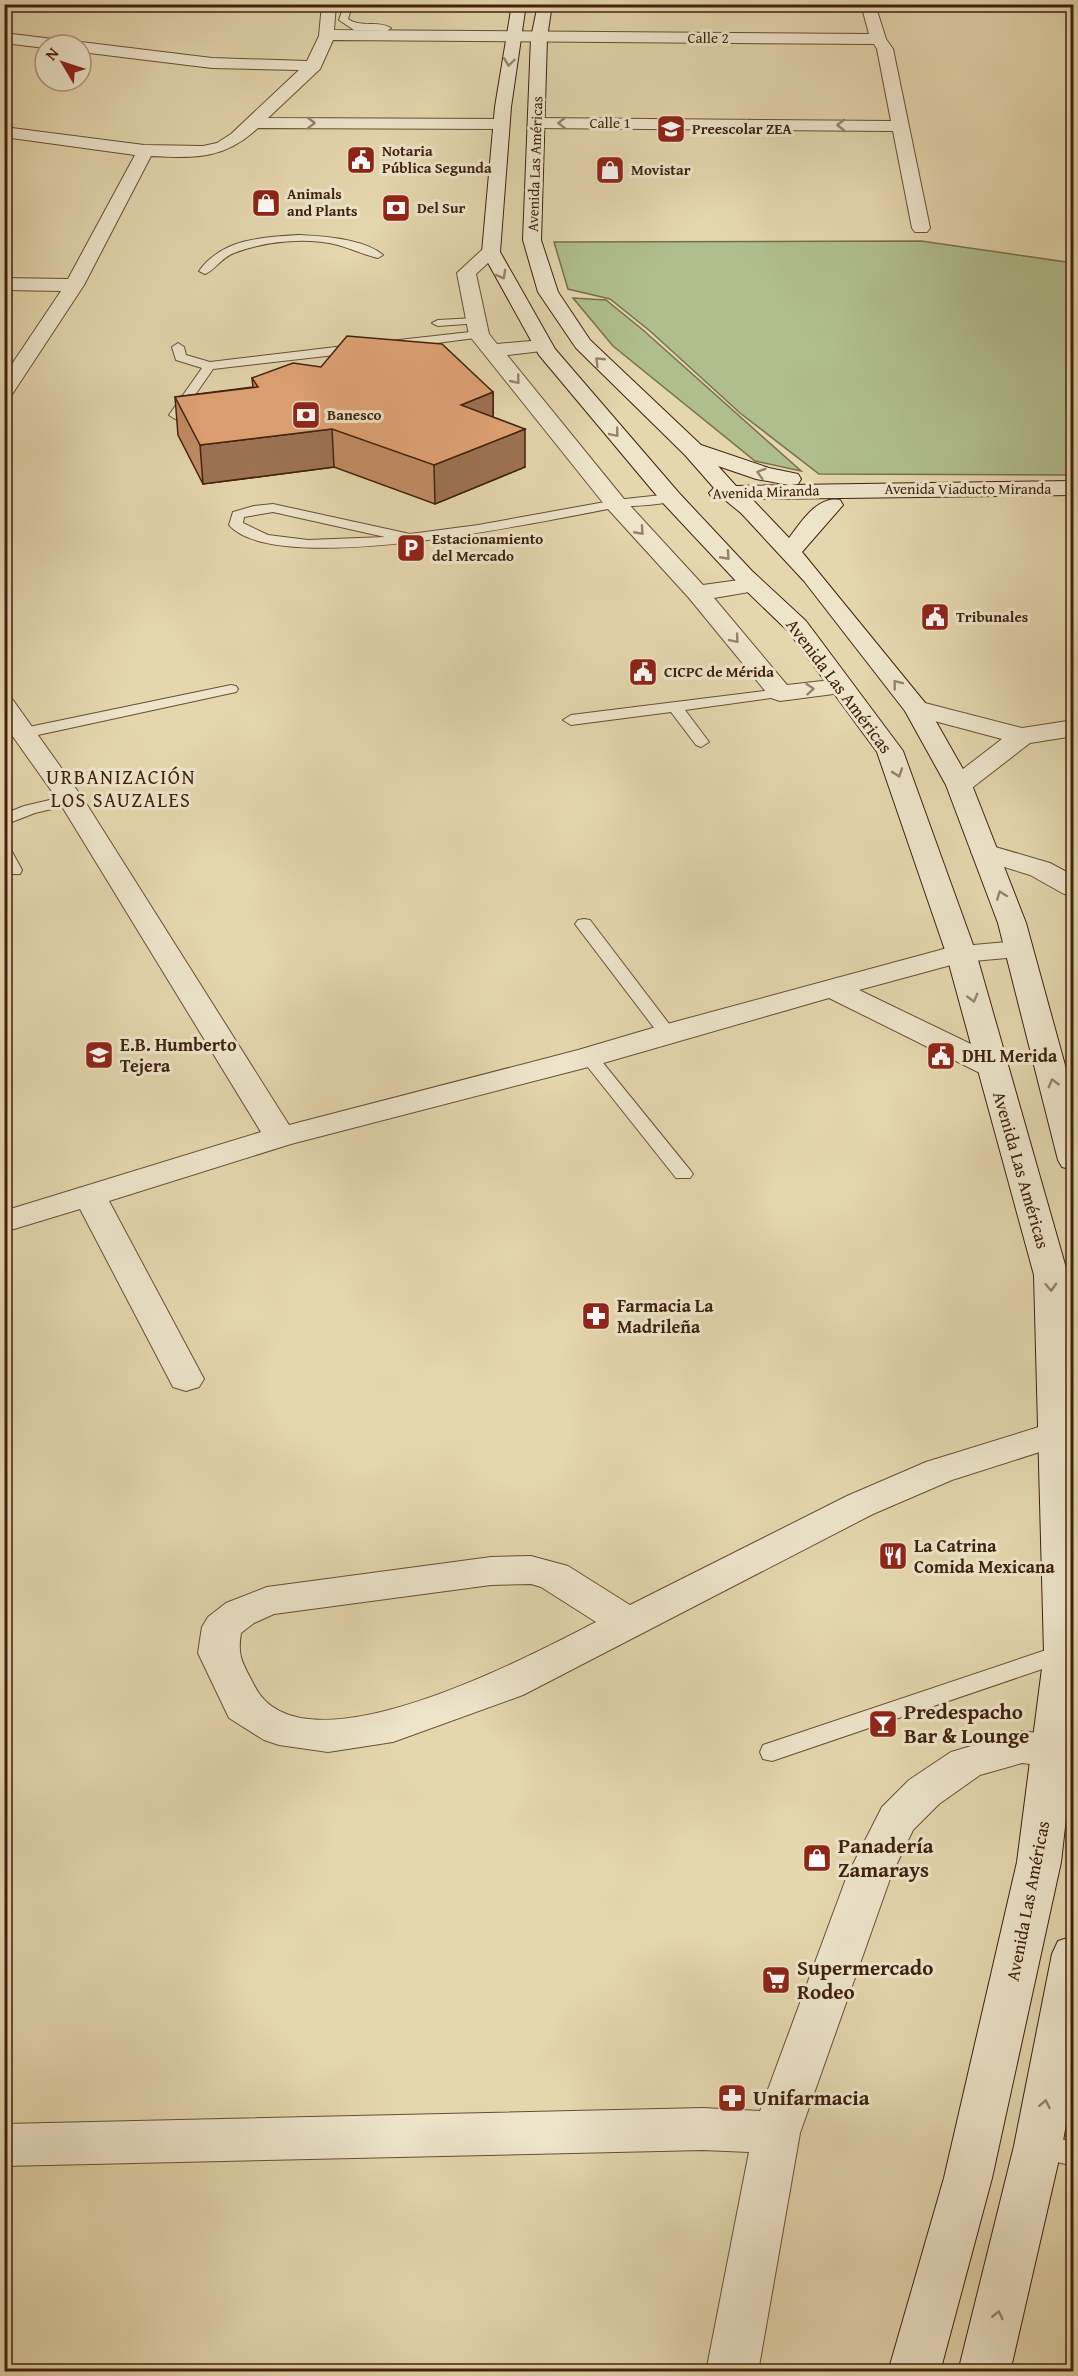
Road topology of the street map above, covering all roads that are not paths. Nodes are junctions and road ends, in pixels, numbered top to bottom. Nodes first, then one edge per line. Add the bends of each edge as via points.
1 (329, 4) edge
2 (354, 4) edge
3 (519, 4) edge
4 (545, 4) edge
5 (868, 4) edge
6 (328, 35) junction
7 (381, 36) junction
8 (512, 37) junction
9 (4, 38) edge
10 (539, 38) junction
11 (878, 39) junction
12 (33, 42) edge
13 (93, 48) edge
14 (314, 66) junction
15 (252, 123) junction
16 (536, 123) junction
17 (501, 124) junction
18 (900, 126) junction
19 (4, 132) edge
20 (146, 150) junction
21 (921, 228) dead end
22 (491, 252) junction
23 (378, 255) dead end
24 (205, 271) dead end
25 (4, 284) edge
26 (74, 285) junction
27 (438, 322) dead end
28 (482, 335) junction
29 (543, 346) junction
30 (177, 347) dead end
31 (209, 366) junction
32 (4, 392) edge
33 (175, 415) edge
34 (693, 450) junction
35 (1074, 488) edge
36 (868, 496) junction
37 (835, 497) junction
38 (739, 500) junction
39 (1074, 502) edge
40 (616, 504) junction
41 (679, 505) junction
42 (409, 538) junction
43 (790, 552) junction
44 (753, 585) junction
45 (697, 593) junction
46 (840, 687) junction
47 (231, 689) dead end
48 (780, 693) junction
49 (4, 705) edge
50 (675, 706) junction
51 (917, 709) junction
52 (571, 720) dead end
53 (1074, 728) edge
54 (24, 733) junction
55 (1022, 736) junction
56 (701, 742) dead end
57 (959, 785) junction
58 (71, 800) junction
59 (4, 819) edge
60 (4, 851) edge
61 (985, 852) junction
62 (14, 870) dead end
63 (1074, 888) edge
64 (584, 924) dead end
65 (1018, 950) junction
66 (961, 953) junction
67 (834, 988) junction
68 (667, 1033) junction
69 (589, 1057) junction
70 (992, 1066) junction
71 (280, 1137) junction
72 (1074, 1160) edge
73 (683, 1174) dead end
74 (89, 1195) junction
75 (4, 1222) edge
76 (186, 1379) dead end
77 (1055, 1434) junction
78 (629, 1624) junction
79 (1064, 1653) junction
80 (1053, 1750) junction
81 (772, 1752) dead end
82 (1074, 1954) edge
83 (776, 2133) junction
84 (4, 2145) edge
85 (1056, 2150) edge
86 (732, 2372) edge
87 (914, 2372) edge
88 (984, 2372) edge

1 - 6 street
2 - 7 lane via 347,8 343,20 354,27 387,28
3 - 8 street, Avenida Las Américas
4 - 10 street, Avenida Las Américas
5 - 11 street
6 - 7 street, Calle 2
6 - 14 street
7 - 8 street, Calle 2
8 - 10 street, Calle 2
8 -> 17 street, Avenida Las Américas
9 - 12 street
10 - 11 street, Calle 2
10 - 16 street, Avenida Las Américas
11 - 18 street via 885,49
13 - 14 street via 212,63
14 - 15 street
15 -> 17 street
15 - 20 street via 225,146 189,152
18 -> 16 street, Calle 1
34 -> 16 street, Avenida Las Américas via 582,344 548,292 532,240
17 - 22 street, Avenida Las Américas
18 - 21 street
19 - 20 street
20 - 26 street
22 - 28 street via 466,273
22 -> 29 street, Avenida Las Américas
23 - 24 lane via 352,245 298,238 234,248 209,261
25 - 26 street
26 - 32 street
27 - 28 lane
28 - 29 street
28 - 31 lane
28 -> 40 street
29 -> 41 street, Avenida Las Américas
30 - 31 lane via 180,357
31 - 33 lane
37 -> 34 street
34 - 38 street, Avenida Las Américas
35 - 36 street, Avenida Viaducto Miranda
36 - 37 street, Avenida Miranda
36 - 39 street, Avenida Viaducto Miranda
37 - 38 street, Avenida Miranda
37 - 43 street
38 - 41 street, Avenida Miranda
38 - 43 street, Avenida Las Américas
40 - 41 lane
40 - 42 lane
40 -> 45 street
41 -> 44 street, Avenida Las Américas
42 - 42 lane via 273,508 238,515 236,525 264,538 302,543
51 -> 43 street, Avenida Las Américas
44 - 45 street
44 - 46 street, Avenida Las Américas via 797,626
45 -> 48 street
48 -> 46 street
46 -> 66 street, Avenida Las Américas via 890,751
47 - 54 lane
48 - 50 lane
49 - 54 street
50 - 52 lane
50 - 56 lane
51 - 55 street
51 - 57 street, Avenida Las Américas
53 - 55 street
54 - 58 street
55 - 57 street
57 - 61 street, Avenida Las Américas
58 - 59 lane
58 - 71 street
60 - 62 lane
61 - 63 street via 1040,869
65 -> 61 street, Avenida Las Américas via 1012,922
64 - 68 lane
65 - 66 street
72 -> 65 street, Avenida Las Américas
66 - 67 street
66 -> 70 street, Avenida Las Américas
67 - 68 street
67 - 70 street
68 - 69 street
69 - 71 street
69 - 73 lane
70 -> 77 street, Avenida Las Américas via 1051,1275
71 - 74 street
74 - 75 street
74 - 76 street
77 - 78 street via 939,1471 860,1505
77 - 79 street, Avenida Las Américas
78 - 78 street via 554,1576 531,1570 490,1571 267,1601 240,1613 222,1628 218,1653 244,1707 279,1729 327,1736 393,1726 498,1688
79 - 80 street, Avenida Las Américas
79 - 81 lane
80 - 83 street via 1023,1747 966,1763 924,1792 897,1819 869,1876
80 - 87 street, Avenida Las Américas via 1039,1862 968,2178
85 -> 82 street
83 - 84 street via 691,2129
83 - 86 street
88 -> 85 street

